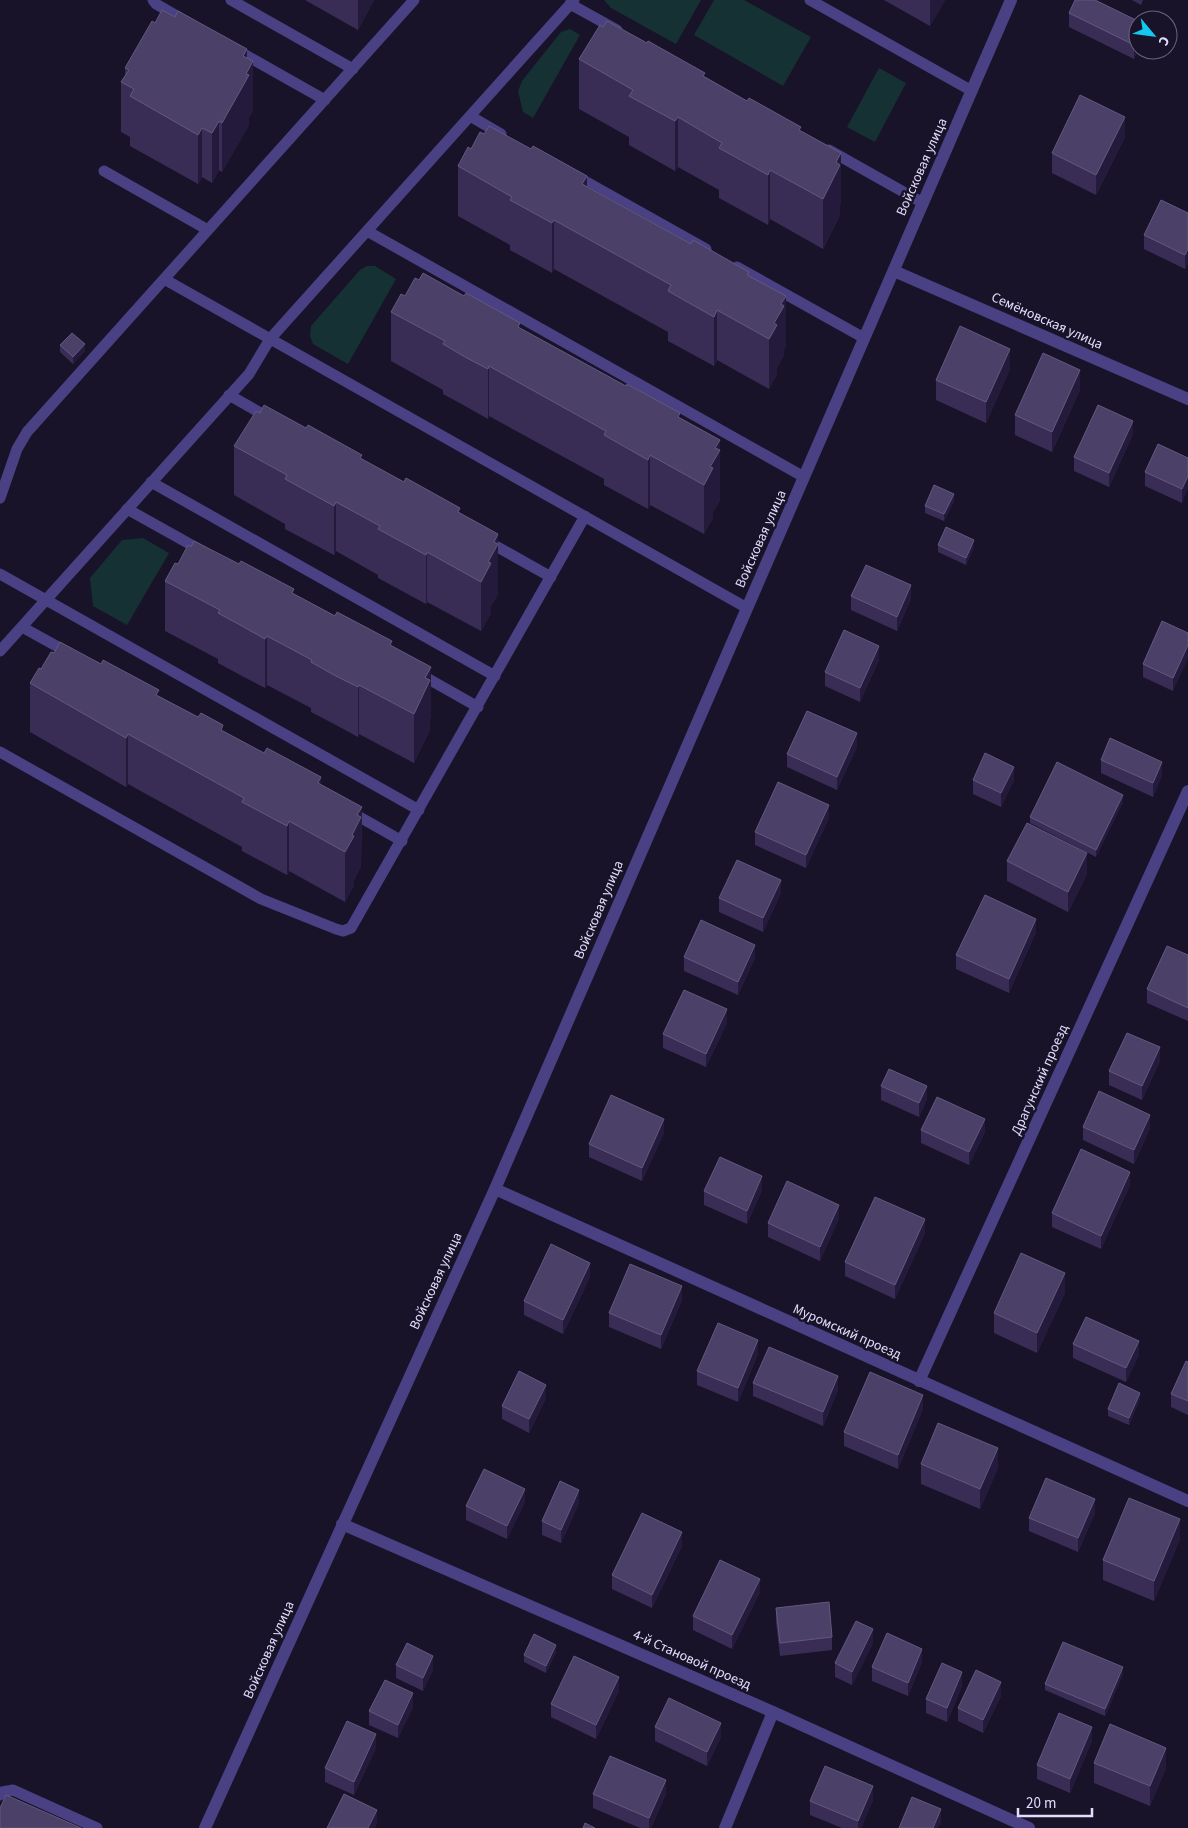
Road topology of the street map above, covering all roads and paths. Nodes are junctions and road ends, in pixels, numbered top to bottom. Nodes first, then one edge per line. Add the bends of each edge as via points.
1 (153, 0) edge
2 (231, 0) edge
3 (414, 0) edge
4 (810, 0) edge
5 (1011, 0) edge
6 (572, 2) edge
7 (198, 28) edge
8 (630, 38) edge
9 (224, 43) edge
10 (353, 69) junction
11 (972, 91) junction
12 (325, 100) junction
13 (470, 116) junction
14 (513, 140) edge
15 (820, 145) edge
16 (564, 169) edge
17 (104, 172) dead end
18 (923, 203) junction
19 (208, 230) junction
20 (367, 231) junction
21 (894, 271) junction
22 (164, 279) junction
23 (864, 338) junction
24 (270, 339) junction
25 (229, 395) junction
26 (1188, 399) edge
27 (281, 425) edge
28 (804, 478) junction
29 (152, 482) junction
30 (0, 498) edge
31 (127, 509) junction
32 (585, 516) junction
33 (473, 533) edge
34 (213, 557) edge
35 (0, 574) edge
36 (551, 577) junction
37 (46, 600) junction
38 (747, 608) junction
39 (22, 626) junction
40 (0, 651) edge
41 (82, 661) edge
42 (409, 668) edge
43 (495, 676) junction
44 (478, 707) junction
45 (0, 752) edge
46 (1188, 791) edge
47 (342, 807) edge
48 (419, 810) junction
49 (402, 841) junction
50 (494, 1189) junction
51 (919, 1381) junction
52 (1188, 1501) edge
53 (342, 1524) junction
54 (773, 1712) junction
55 (0, 1795) edge
56 (96, 1828) edge
57 (205, 1828) edge
58 (725, 1828) edge
59 (1029, 1828) edge

1 - 7 lane
2 - 10 lane
3 - 10 lane
4 - 11 lane
5 - 11 street, Войсковая улица
6 - 8 lane
6 - 13 lane
9 - 12 lane
10 - 12 lane
11 - 18 street, Войсковая улица
12 - 19 lane
13 - 14 lane
13 - 20 lane
15 - 18 lane
16 - 23 lane
17 - 19 lane
18 - 21 street, Войсковая улица
19 - 22 lane
20 - 24 lane
20 - 28 lane
21 - 23 street, Войсковая улица
21 - 26 street, Семёновская улица
22 - 24 lane
22 - 30 lane via 27,432 17,449
23 - 28 street, Войсковая улица
24 - 25 lane via 249,374
24 - 32 lane
25 - 27 lane
25 - 29 lane
28 - 38 street, Войсковая улица
29 - 31 lane
29 - 43 lane
31 - 34 lane
31 - 37 lane
32 - 36 lane
32 - 38 lane
33 - 36 lane
35 - 37 lane
36 - 43 lane
37 - 39 lane
37 - 48 lane
38 - 50 street, Войсковая улица
39 - 40 lane
39 - 41 lane
42 - 44 lane
43 - 44 lane
44 - 48 lane
45 - 49 lane via 261,899 343,930 356,922
46 - 51 street, Драгунский проезд
47 - 49 lane
48 - 49 lane
50 - 51 street, Муромский проезд
50 - 53 street, Войсковая улица
51 - 52 street, Муромский проезд
53 - 54 street, 4-й Становой проезд
53 - 57 street, Войсковая улица
54 - 58 street
54 - 59 street, 4-й Становой проезд
55 - 56 lane via 13,1790

